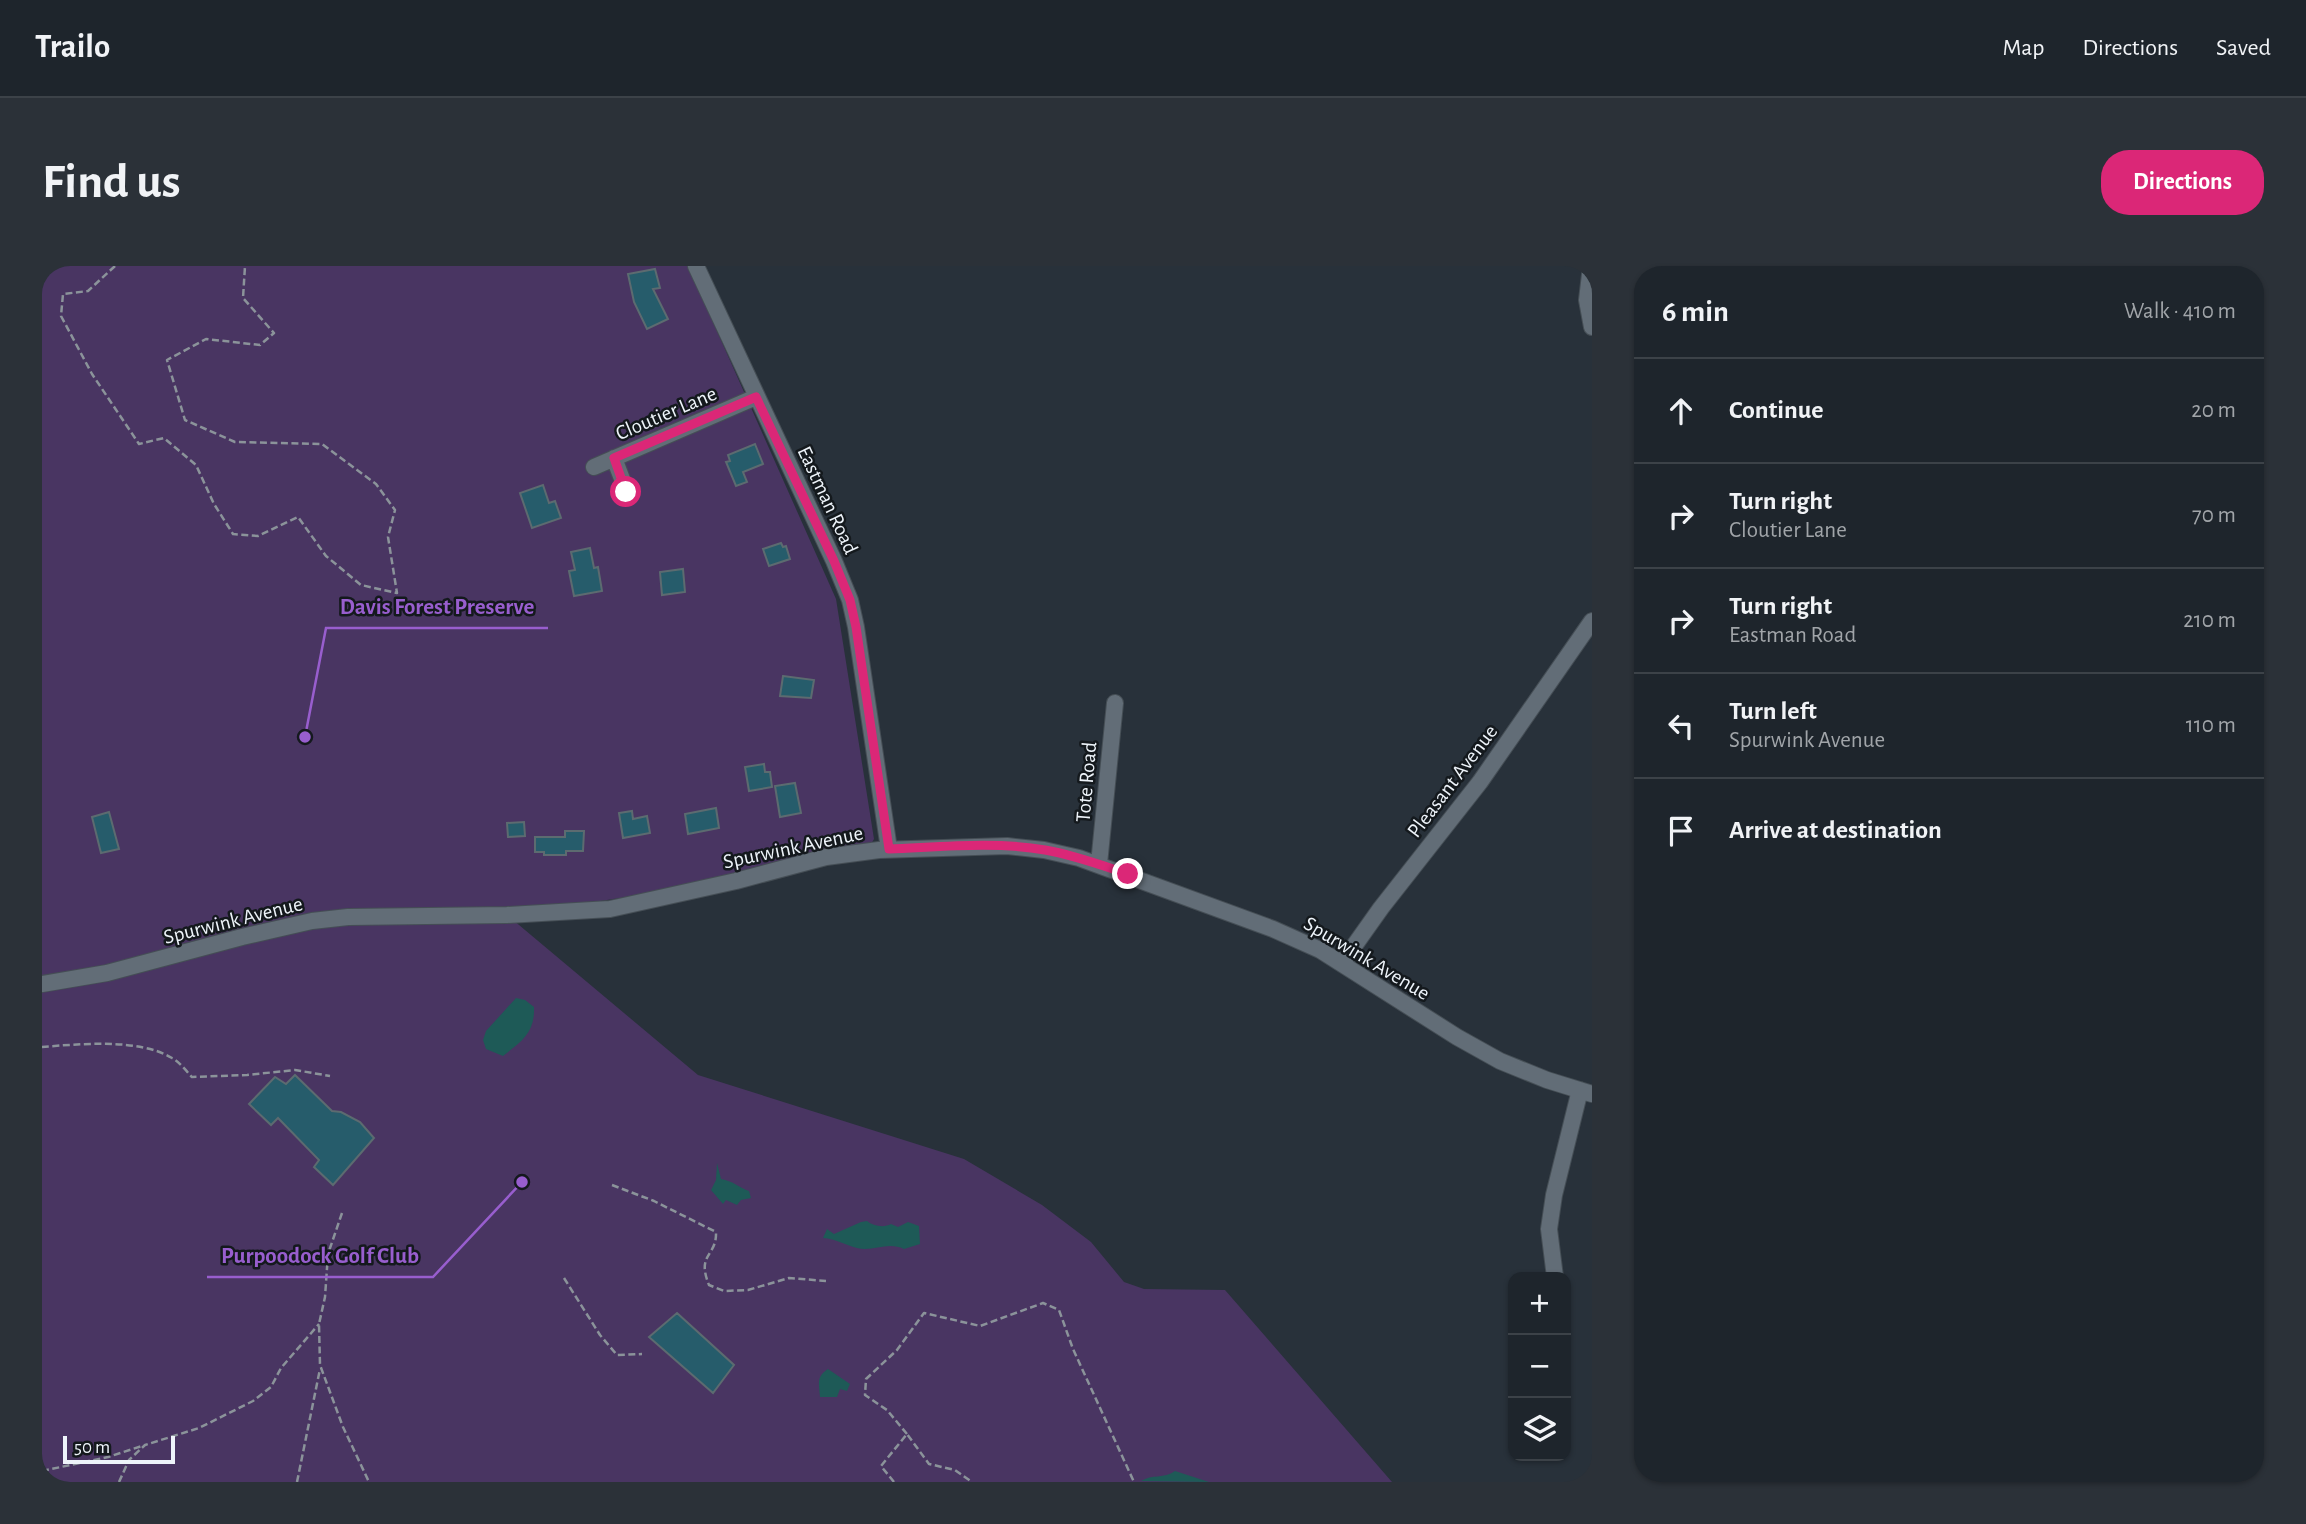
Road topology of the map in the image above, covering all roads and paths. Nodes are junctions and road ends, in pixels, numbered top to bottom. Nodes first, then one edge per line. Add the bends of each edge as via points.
1 (115, 266) edge
2 (246, 266) edge
3 (696, 266) edge
4 (1591, 266) edge
5 (1592, 327) edge
6 (756, 397) junction
7 (614, 458) junction
8 (594, 467) dead end
9 (626, 492) dead end
10 (1592, 621) edge
11 (1115, 703) dead end
12 (889, 849) junction
13 (1100, 864) junction
14 (1342, 963) junction
15 (42, 984) edge
16 (42, 1047) edge
17 (330, 1076) dead end
18 (1586, 1092) edge
19 (612, 1185) dead end
20 (342, 1213) dead end
21 (1554, 1272) edge
22 (564, 1278) dead end
23 (826, 1281) dead end
24 (319, 1324) junction
25 (642, 1354) dead end
26 (320, 1365) junction
27 (906, 1434) junction
28 (145, 1446) junction
29 (42, 1471) edge
30 (119, 1482) edge
31 (297, 1482) edge
32 (369, 1482) edge
33 (894, 1482) edge
34 (972, 1482) edge
35 (1134, 1482) edge

1 - 2 path via 88,290 63,294 61,316 92,374 139,444 164,438 197,465 233,534 258,536 298,517 326,556 360,585 397,593 388,537 395,509 376,484 322,444 235,442 185,421 167,360 206,339 260,345 274,333 243,298
3 - 6 street, Eastman Road
4 - 5 street via 1587,300
6 - 7 street, Cloutier Lane
6 - 12 street, Eastman Road via 850,600
7 - 8 street, Cloutier Lane
7 - 9 street
10 - 14 street, Pleasant Avenue via 1480,782
11 - 13 street, Tote Road
12 - 13 street, Spurwink Avenue via 1007,846
12 - 15 street, Spurwink Avenue via 826,857 610,909 312,921 107,973
13 - 14 street, Spurwink Avenue via 1273,929
14 - 18 street, Spurwink Avenue via 1500,1060
16 - 17 path via 94,1043 140,1047 173,1058 192,1077 295,1070
18 - 21 street via 1554,1195 1549,1229
19 - 23 path via 716,1233 704,1259 709,1285 724,1291 748,1290 789,1278
20 - 24 path via 328,1254
22 - 25 path via 617,1355
24 - 26 path
24 - 28 path via 281,1368 271,1387 253,1401 199,1428
26 - 31 path
26 - 32 path
27 - 33 path via 881,1466
27 - 34 path via 929,1464 955,1470
27 - 35 path via 887,1409 865,1395 866,1379 897,1350 924,1313 980,1326 1043,1303 1059,1310
28 - 29 path
28 - 30 path via 129,1460

